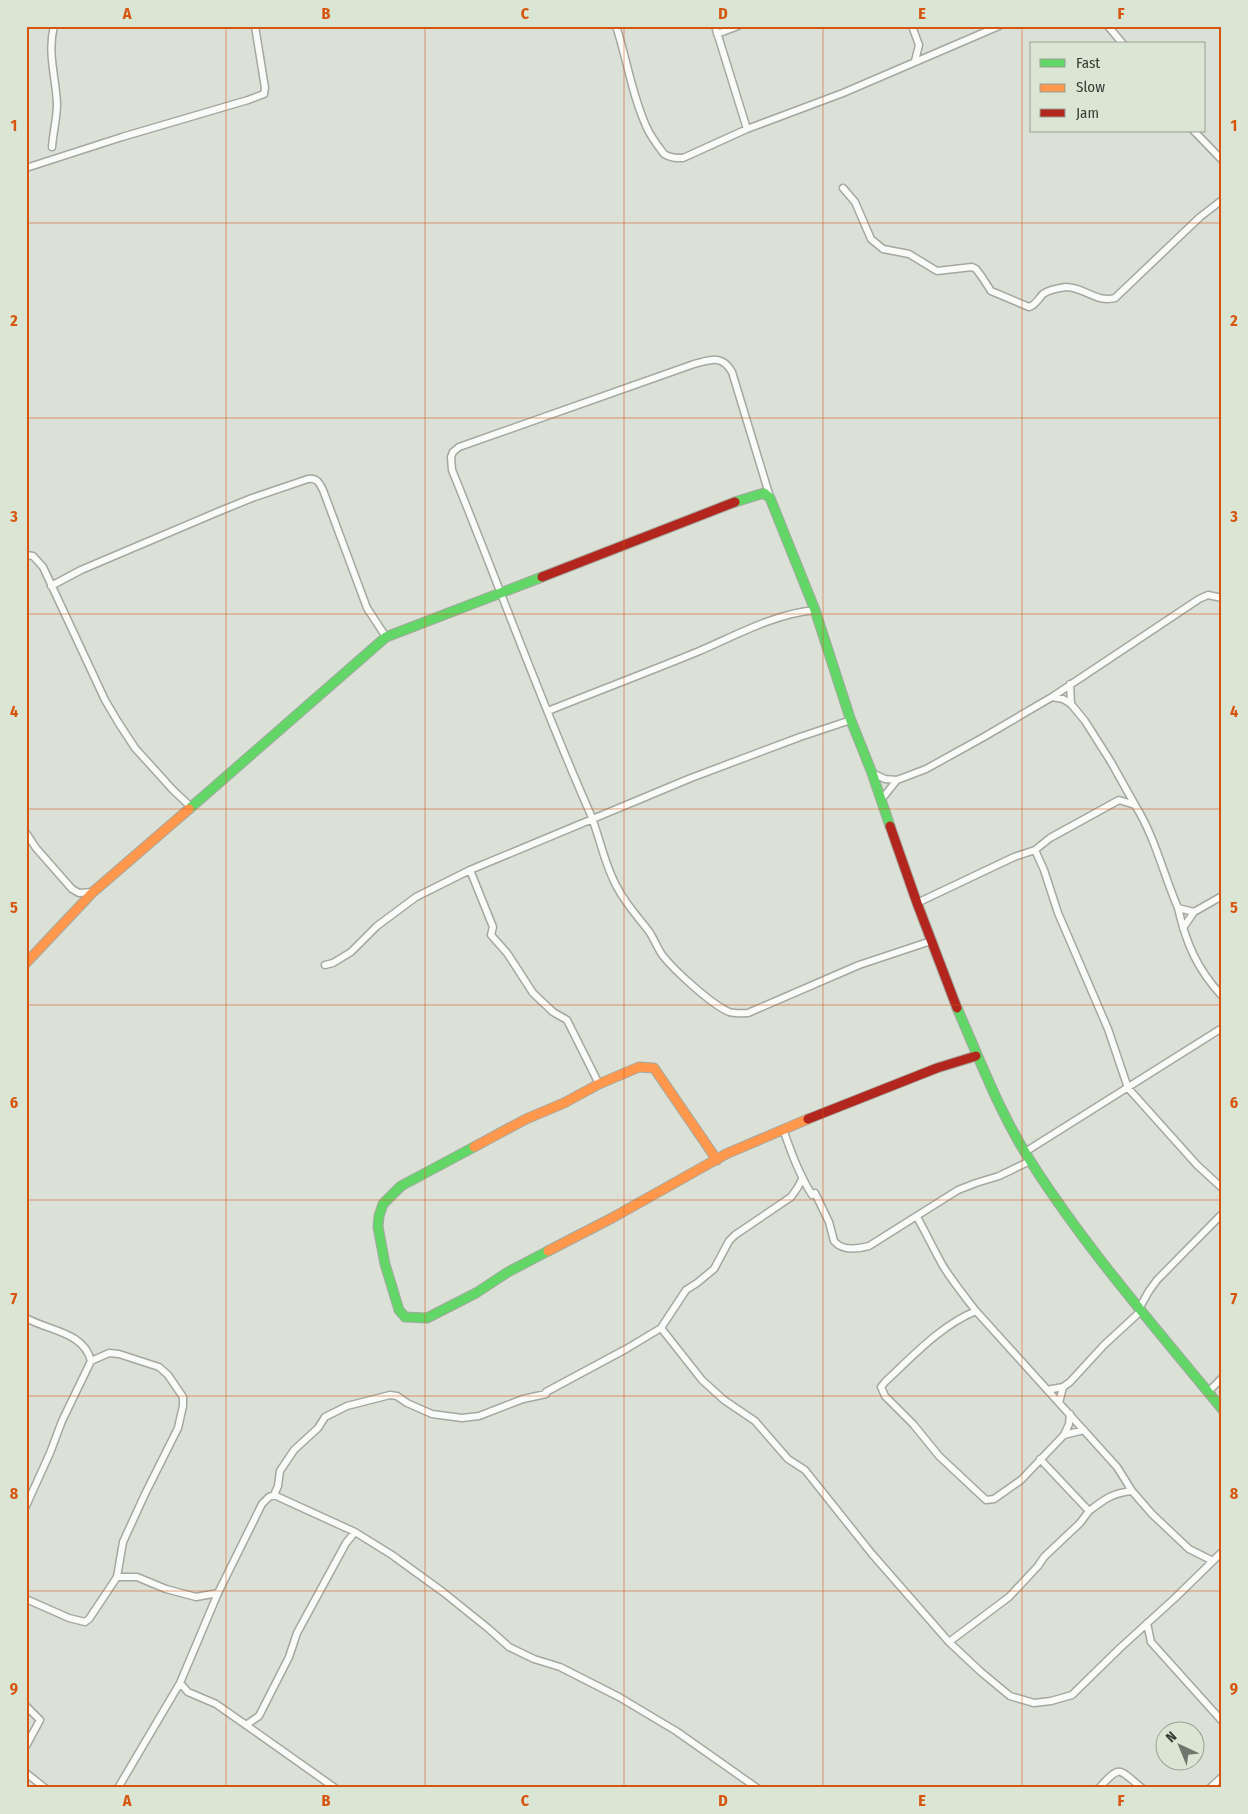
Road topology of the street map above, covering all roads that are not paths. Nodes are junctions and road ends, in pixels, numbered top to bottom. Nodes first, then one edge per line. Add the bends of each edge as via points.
1 (54, 26) edge
2 (255, 26) edge
3 (616, 26) edge
4 (715, 26) edge
5 (738, 26) edge
6 (912, 26) edge
7 (999, 26) edge
8 (1108, 26) edge
9 (993, 28) edge
10 (718, 34) junction
11 (1121, 42) edge
12 (918, 45) junction
13 (930, 55) junction
14 (915, 62) junction
15 (747, 130) junction
16 (1195, 132) edge
17 (52, 147) dead end
18 (1222, 160) edge
19 (26, 168) edge
20 (843, 188) dead end
21 (1222, 200) edge
22 (770, 498) junction
23 (26, 555) edge
24 (51, 586) junction
25 (499, 594) junction
26 (1222, 598) edge
27 (815, 610) junction
28 (386, 637) junction
29 (1070, 684) junction
30 (1052, 697) junction
31 (1071, 704) junction
32 (548, 711) junction
33 (851, 720) junction
34 (872, 773) junction
35 (897, 780) junction
36 (1125, 788) junction
37 (881, 800) junction
38 (1119, 800) junction
39 (1135, 805) junction
40 (190, 806) junction
41 (593, 820) junction
42 (26, 833) edge
43 (1035, 850) junction
44 (470, 870) junction
45 (94, 892) junction
46 (1222, 896) edge
47 (917, 903) junction
48 (1178, 908) junction
49 (1194, 912) junction
50 (1183, 928) junction
51 (931, 941) junction
52 (26, 963) edge
53 (326, 965) dead end
54 (1222, 996) edge
55 (1222, 1028) edge
56 (976, 1056) junction
57 (599, 1084) junction
58 (1128, 1088) junction
59 (784, 1129) junction
60 (1025, 1152) junction
61 (717, 1160) junction
62 (1030, 1161) junction
63 (802, 1179) junction
64 (1222, 1188) edge
65 (1222, 1214) edge
66 (917, 1217) junction
67 (1141, 1308) junction
68 (976, 1311) junction
69 (26, 1318) edge
70 (661, 1328) junction
71 (91, 1361) junction
72 (1222, 1378) edge
73 (1063, 1387) junction
74 (1047, 1390) junction
75 (1208, 1392) junction
76 (1059, 1403) junction
77 (1222, 1409) edge
78 (1070, 1414) junction
79 (1084, 1430) junction
80 (1064, 1435) junction
81 (1040, 1459) junction
82 (1132, 1491) junction
83 (274, 1495) junction
84 (26, 1506) edge
85 (1089, 1511) junction
86 (356, 1532) junction
87 (1222, 1552) edge
88 (1212, 1561) junction
89 (117, 1577) junction
90 (218, 1593) junction
91 (26, 1598) edge
92 (1147, 1623) junction
93 (949, 1642) junction
94 (180, 1683) junction
95 (26, 1706) edge
96 (1222, 1721) edge
97 (246, 1725) junction
98 (26, 1746) edge
99 (26, 1773) edge
100 (1222, 1777) edge
101 (45, 1788) edge
102 (118, 1788) edge
103 (335, 1788) edge
104 (757, 1788) edge
105 (1099, 1788) edge
106 (1142, 1788) edge
107 (1210, 1788) edge

1 - 17 street via 51,51 57,106
2 - 19 street via 264,94
3 - 15 street via 647,128 664,154 683,158
4 - 10 street
5 - 10 street
6 - 12 street
7 - 9 street
8 - 11 street
9 - 13 street
10 - 15 street
12 - 13 street
12 - 14 street
13 - 14 street
14 - 15 street
16 - 18 street
20 - 21 street via 855,202 871,239 883,250 909,254 937,271 972,267 991,291 1029,307 1044,293 1063,287 1102,299 1115,298
22 - 25 street via 764,493 735,501
22 - 25 street via 732,372 720,360 694,364 476,440 453,452 451,464
22 - 27 street
23 - 24 street via 38,560
24 - 28 street via 81,570 252,498 314,478 323,490 367,608
24 - 40 street via 118,722 135,748
25 - 28 street
25 - 32 street
26 - 29 street via 1208,595 1199,599
27 - 32 street via 796,612 759,625
27 - 33 street
28 - 40 street
29 - 30 street
29 - 31 street
30 - 31 street
30 - 35 street via 926,769
31 - 36 street via 1085,721
32 - 41 street
33 - 34 street
33 - 41 street via 691,778
34 - 35 street
34 - 37 street
35 - 37 street
36 - 38 street
36 - 39 street
37 - 47 street
38 - 39 street
38 - 43 street via 1050,838
39 - 48 street via 1153,839
40 - 45 street
41 - 44 street
41 - 51 street via 616,885 659,950 677,972 729,1012 748,1013 858,965
42 - 45 street via 72,889 79,893
43 - 47 street
43 - 58 street via 1108,1029
44 - 53 street via 416,897 377,926 351,952
44 - 57 street via 493,927 491,935 534,993 567,1020
45 - 52 street
46 - 49 street
47 - 51 street
48 - 49 street
48 - 50 street
49 - 50 street
50 - 54 street via 1194,957
51 - 56 street
55 - 58 street
56 - 59 street via 937,1068
56 - 60 street via 1000,1109
57 - 61 street via 639,1067 654,1068
57 - 61 street via 401,1186 383,1204 378,1227 385,1264 399,1310 405,1317 427,1318
58 - 60 street
58 - 64 street
59 - 61 street
59 - 63 street
60 - 62 street
62 - 66 street via 958,1190
62 - 67 street via 1073,1226
63 - 66 street via 812,1195 815,1193 834,1241 842,1247 869,1246
63 - 70 street via 791,1197 735,1235 714,1269 686,1290
65 - 67 street via 1157,1280
66 - 68 street via 942,1265
67 - 73 street
67 - 75 street
68 - 74 street
68 - 81 street via 934,1337 884,1382 881,1391 940,1456 986,1500 994,1499 1021,1480
69 - 71 street via 75,1338 89,1352
70 - 83 street via 546,1394 479,1416 462,1418 432,1414 397,1396 348,1406 325,1417 294,1450 280,1471
70 - 93 street via 702,1380 755,1421 788,1459 805,1470 872,1554
71 - 84 street
71 - 89 street via 109,1353 159,1367 183,1397 178,1428 123,1542
72 - 75 street
73 - 74 street
73 - 76 street
74 - 76 street
75 - 77 street
76 - 78 street
78 - 79 street
78 - 80 street
79 - 80 street
79 - 82 street via 1117,1467
80 - 81 street
81 - 85 street
82 - 85 street via 1110,1495
82 - 88 street via 1189,1549
83 - 86 street
83 - 90 street via 262,1504
85 - 93 street via 1008,1597
86 - 97 street via 346,1543 297,1633 289,1657 259,1716
86 - 104 street via 436,1587 509,1647 534,1660 560,1667 619,1697 676,1731
87 - 88 street
88 - 92 street
89 - 90 street via 137,1577 196,1597
89 - 91 street via 85,1622
90 - 94 street
92 - 93 street via 1072,1695 1034,1703 1010,1696
92 - 96 street via 1151,1642
94 - 97 street via 188,1692 216,1704
94 - 102 street
95 - 98 street via 40,1720
97 - 103 street
99 - 101 street
100 - 107 street
105 - 106 street via 1113,1772 1121,1772

